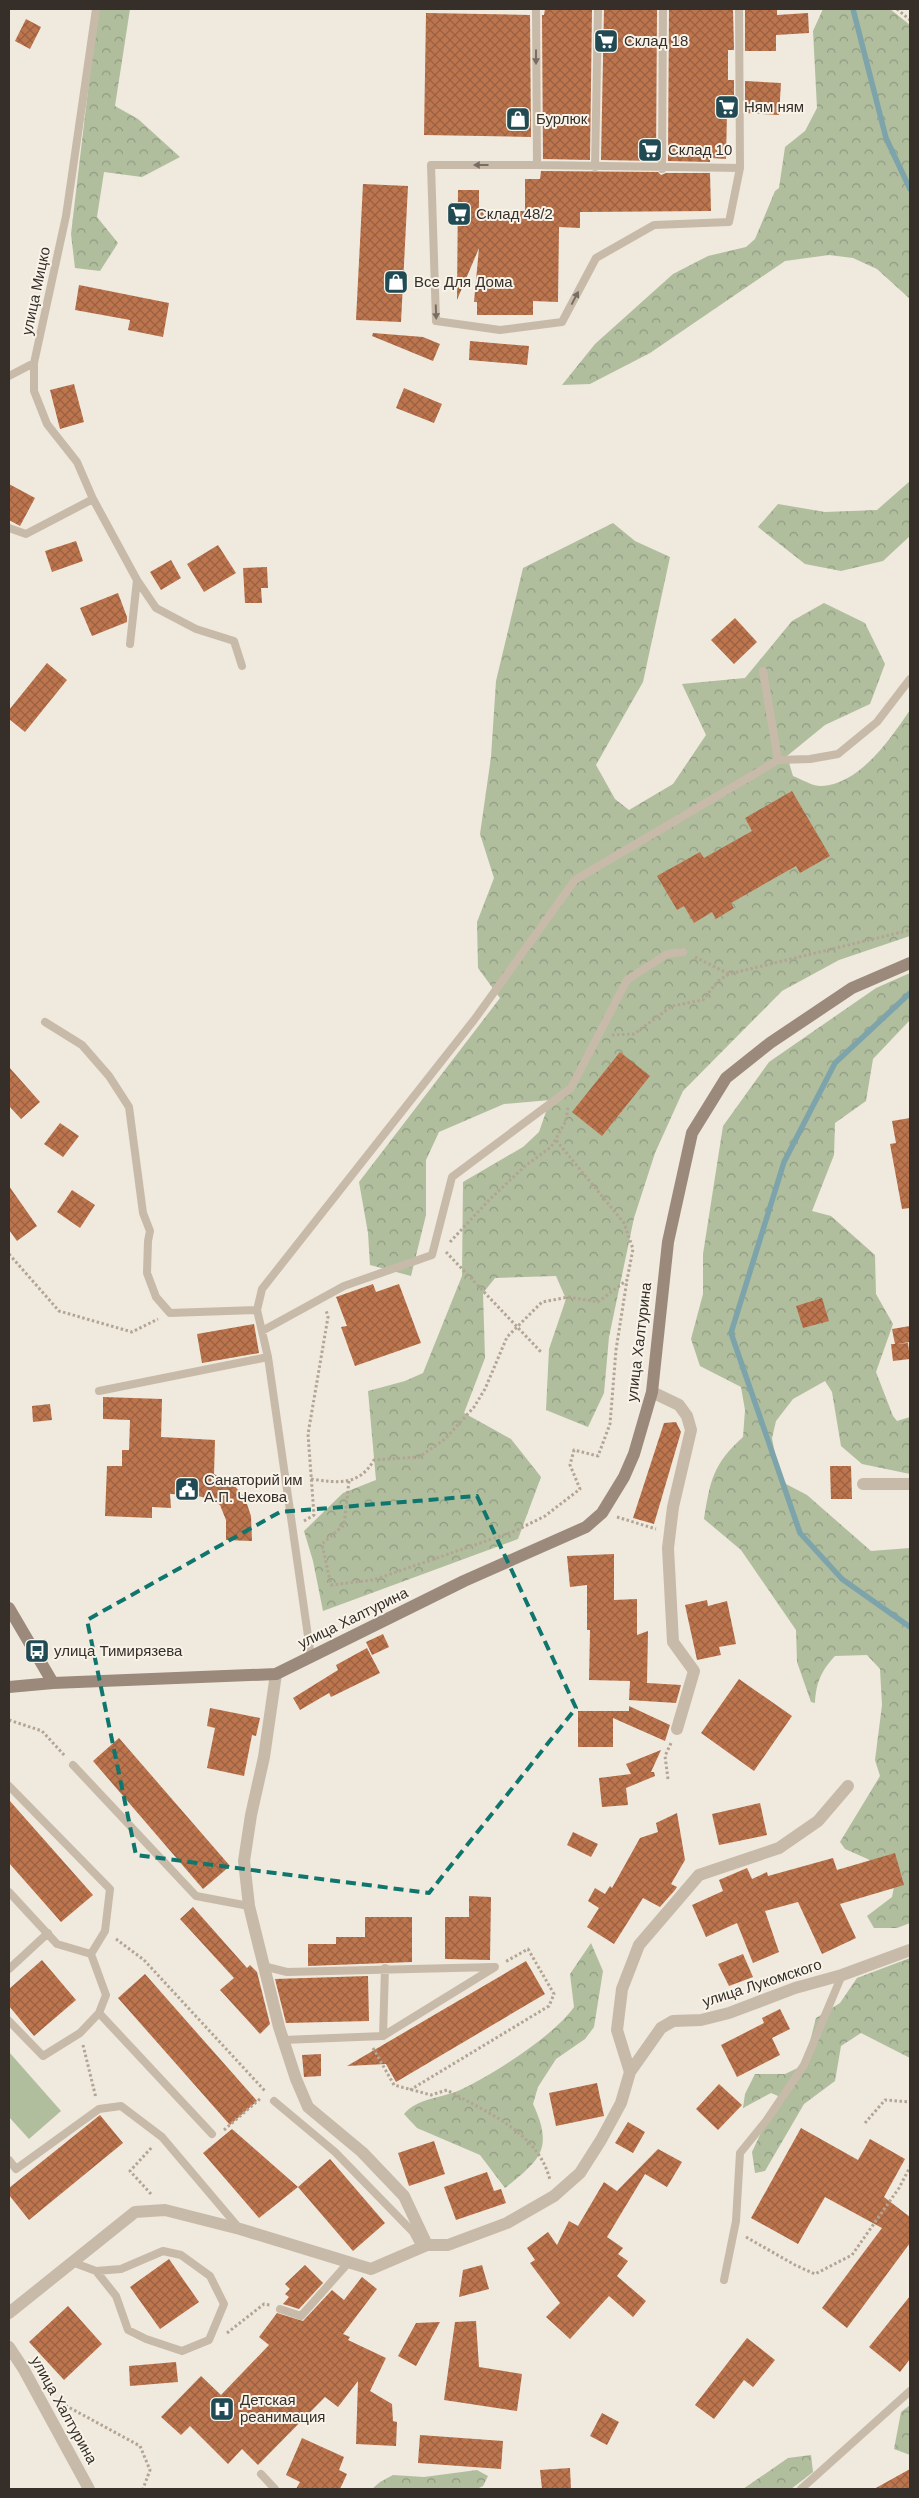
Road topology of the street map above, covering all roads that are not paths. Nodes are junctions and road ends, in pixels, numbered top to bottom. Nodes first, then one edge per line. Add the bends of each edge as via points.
1 (96, 9) edge
2 (536, 9) edge
3 (598, 9) edge
4 (663, 9) edge
5 (739, 9) edge
6 (536, 165) junction
7 (595, 167) junction
8 (740, 168) junction
9 (662, 169) junction
10 (34, 363) junction
11 (9, 376) edge
12 (92, 499) junction
13 (9, 528) edge
14 (137, 580) junction
15 (130, 644) dead end
16 (242, 666) dead end
17 (763, 671) dead end
18 (910, 678) edge
19 (778, 760) junction
20 (683, 952) road end
21 (910, 963) edge
22 (45, 1022) dead end
23 (257, 1310) junction
24 (262, 1331) junction
25 (268, 1357) junction
26 (99, 1391) dead end
27 (652, 1392) junction
28 (863, 1484) dead end
29 (910, 1484) edge
30 (9, 1608) edge
31 (311, 1657) junction
32 (276, 1674) junction
33 (53, 1683) junction
34 (9, 1688) edge
35 (677, 1728) road end
36 (73, 1765) road end
37 (9, 1786) edge
38 (848, 1786) dead end
39 (9, 1892) edge
40 (249, 1906) junction
41 (48, 1933) junction
42 (910, 1950) edge
43 (90, 1954) junction
44 (263, 1966) junction
45 (384, 1968) junction
46 (9, 1969) edge
47 (842, 1975) junction
48 (99, 2013) junction
49 (9, 2020) edge
50 (383, 2036) junction
51 (283, 2040) junction
52 (630, 2072) junction
53 (274, 2101) dead end
54 (212, 2134) road end
55 (9, 2160) edge
56 (240, 2230) junction
57 (424, 2246) junction
58 (72, 2262) junction
59 (349, 2262) junction
60 (96, 2271) junction
61 (724, 2280) dead end
62 (280, 2309) road end
63 (9, 2313) edge
64 (9, 2347) edge
65 (910, 2391) edge
66 (261, 2474) dead end
67 (89, 2489) edge
68 (275, 2489) edge
69 (801, 2489) edge

1 - 10 lane, улица Мицко via 66,216
2 -> 6 lane
3 - 7 lane
4 - 9 lane
5 - 8 lane
6 - 7 lane
6 -> 8 lane via 431,165 436,321 500,330 562,322 596,258 654,225 729,222
7 - 9 lane
8 - 9 lane
10 - 11 lane
10 - 12 lane, улица Мицко via 34,391 47,424 77,462
12 - 13 lane via 26,534
12 - 14 lane, улица Мицко
14 - 15 lane
14 - 16 lane, улица Мицко via 156,608 196,629 234,641
17 - 19 lane
18 - 19 lane via 877,722 838,754 810,760
19 - 23 lane via 575,880 474,1020 262,1289
20 - 24 lane via 667,954 627,980 571,1088 452,1177 432,1255 344,1286
21 - 27 street, улица Халтурина via 852,988 770,1043 726,1078 692,1133 668,1242
22 - 23 lane via 82,1045 109,1076 129,1107 143,1213 150,1231 147,1273 156,1297 170,1313
23 - 24 lane
24 - 25 lane
25 - 26 lane
25 - 31 lane
27 - 31 street, улица Халтурина via 624,1477 602,1513 586,1527 464,1581
27 - 35 street via 679,1404 691,1430 668,1548 673,1642 694,1671
28 - 29 street
30 - 33 street
31 - 32 street, улица Халтурина
32 - 33 street, улица Халтурина
32 - 40 street via 244,1861
33 - 34 street, улица Халтурина
36 - 40 lane via 196,1896
37 - 43 lane via 110,1888 106,1931
38 - 52 street via 818,1821 779,1848 699,1874 639,1945 622,1990 617,2030
39 - 41 lane
40 - 44 street
41 - 43 lane via 57,1944
41 - 46 lane
42 - 47 street, улица Лукомского
43 - 48 lane via 106,1994
44 - 45 lane via 287,1972
44 - 51 street
45 - 50 lane
45 - 50 lane via 495,1967
47 - 52 street, улица Лукомского via 795,1988 730,2013 701,2020 673,2021 661,2028
47 - 61 lane via 804,2066 740,2153 734,2230
48 - 49 lane via 80,2032 43,2056
48 - 54 lane
50 - 51 lane
51 - 57 street via 308,2107 362,2152 404,2196
52 - 57 street, улица Лукомского via 621,2103 601,2140 580,2173 554,2196 508,2223 448,2245
53 - 57 lane via 335,2152
55 - 56 lane via 16,2169 98,2108 121,2106 162,2137
56 - 58 street via 165,2210 135,2212
56 - 59 street
57 - 59 street via 372,2270
58 - 60 lane
58 - 63 street
59 - 62 lane via 301,2316
60 - 60 lane via 116,2296 128,2330 182,2351 209,2340 224,2304 210,2276 181,2256 163,2251 121,2269
64 - 67 street, улица Халтурина
65 - 69 lane
66 - 68 lane

